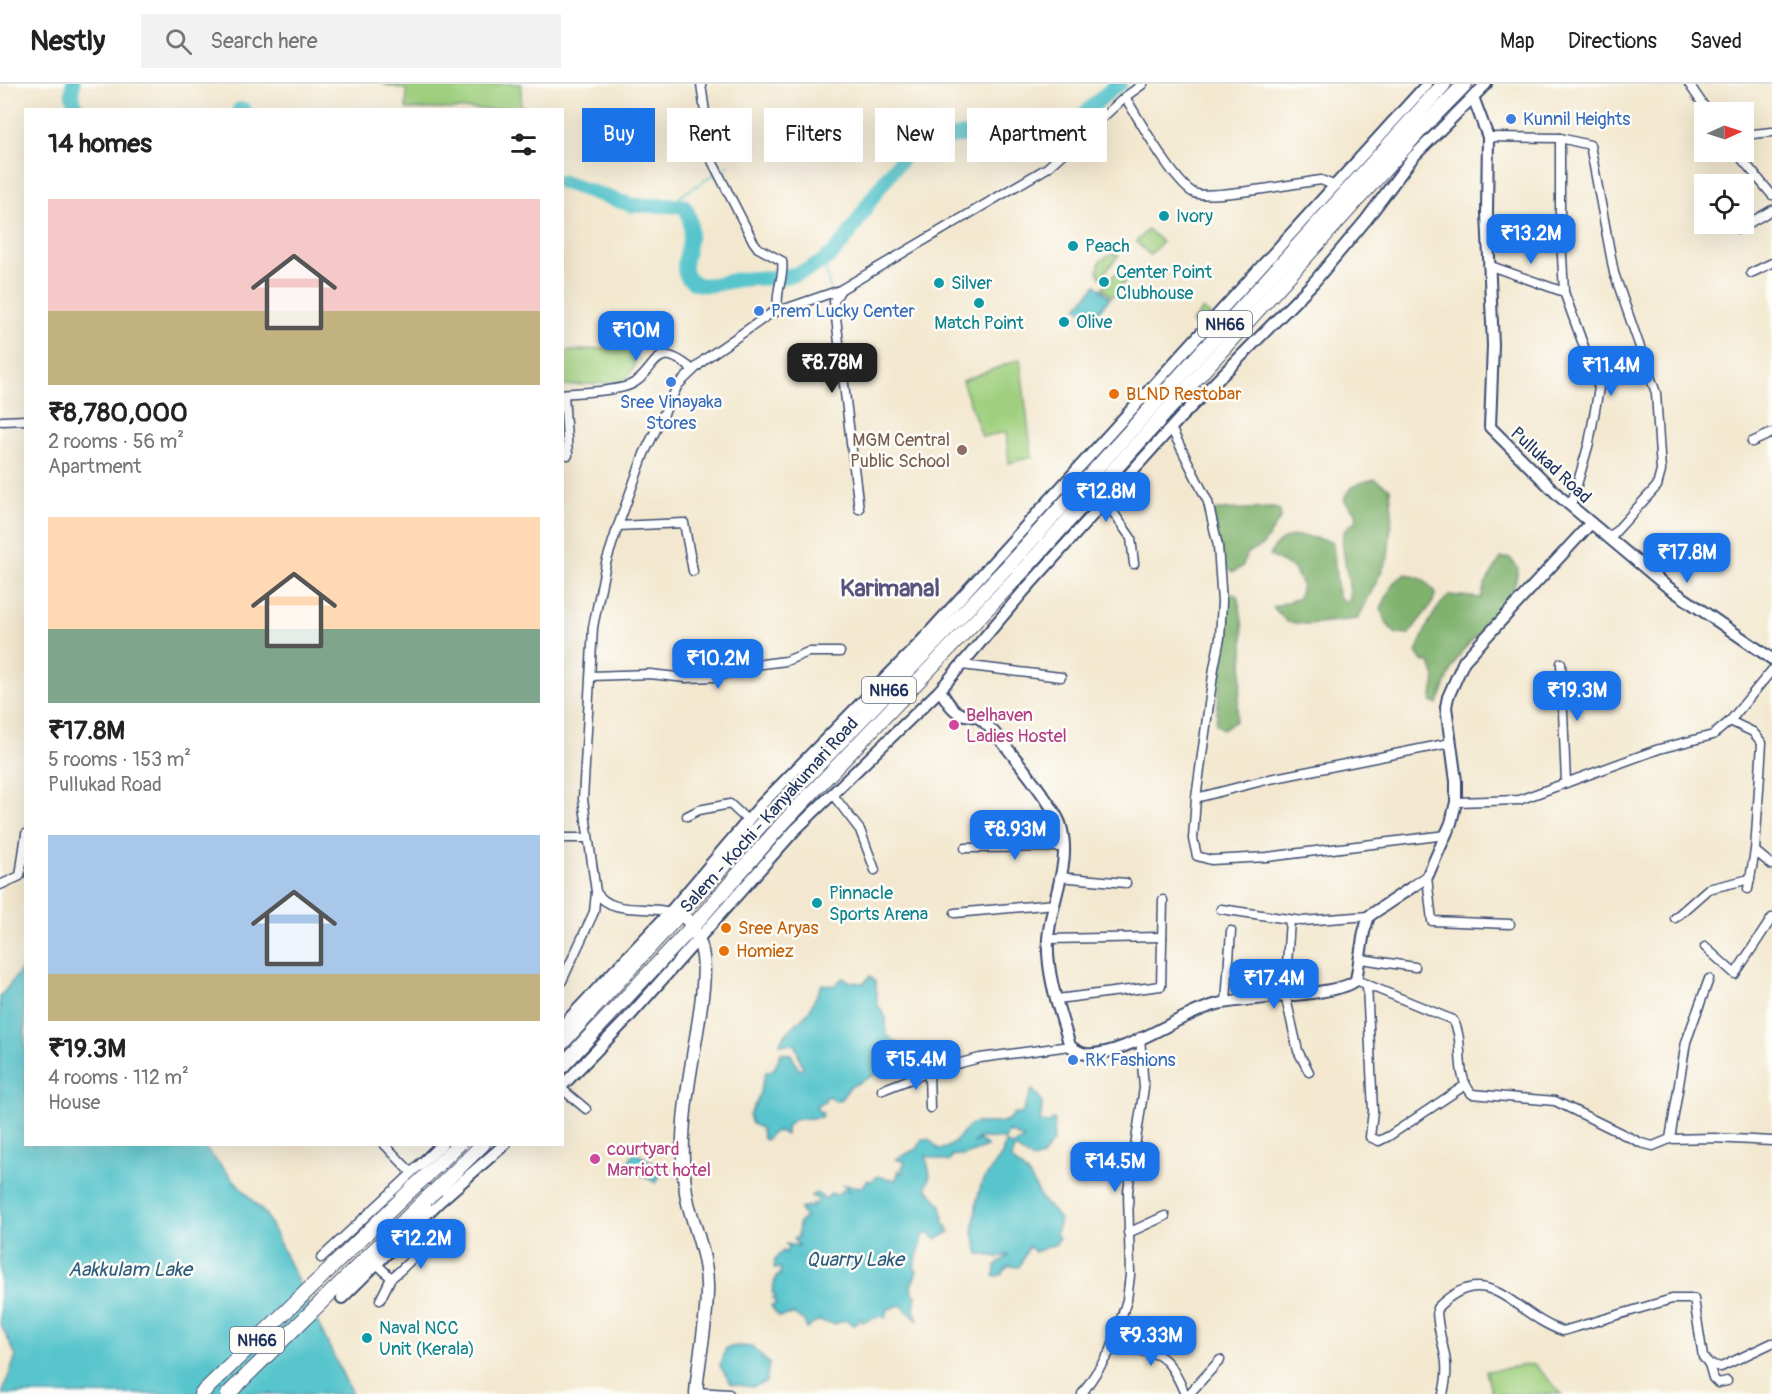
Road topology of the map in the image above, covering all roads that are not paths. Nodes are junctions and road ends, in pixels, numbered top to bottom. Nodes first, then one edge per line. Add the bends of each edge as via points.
1 (701, 84) edge
2 (1143, 84) edge
3 (1427, 84) edge
4 (1444, 84) edge
5 (1465, 84) edge
6 (1486, 84) edge
7 (1689, 84) edge
8 (1473, 97) junction
9 (1125, 98) junction
10 (1701, 102) edge
11 (1772, 132) edge
12 (1754, 134) edge
13 (1488, 137) junction
14 (1560, 138) junction
15 (1744, 162) edge
16 (1333, 185) junction
17 (1772, 195) edge
18 (1772, 210) edge
19 (1754, 220) edge
20 (1772, 263) edge
21 (1488, 265) junction
22 (1751, 273) dead end
23 (840, 290) junction
24 (1564, 291) junction
25 (778, 310) junction
26 (693, 370) junction
27 (564, 394) edge
28 (564, 406) edge
29 (24, 420) edge
30 (2, 421) dead end
31 (1172, 430) junction
32 (1772, 433) edge
33 (1752, 441) dead end
34 (568, 455) dead end
35 (1106, 502) junction
36 (1571, 506) junction
37 (859, 509) dead end
38 (1590, 524) junction
39 (618, 526) junction
40 (1609, 539) junction
41 (1134, 564) dead end
42 (693, 570) dead end
43 (840, 652) dead end
44 (1772, 659) edge
45 (1561, 663) dead end
46 (962, 664) junction
47 (1772, 670) edge
48 (591, 676) junction
49 (1061, 677) dead end
50 (940, 690) junction
51 (1730, 721) junction
52 (1450, 743) junction
53 (1566, 783) junction
54 (833, 795) junction
55 (1196, 798) junction
56 (1456, 802) junction
57 (687, 816) dead end
58 (748, 821) junction
59 (1446, 835) junction
60 (564, 838) edge
61 (587, 838) junction
62 (1065, 847) junction
63 (24, 848) edge
64 (965, 848) dead end
65 (1755, 851) junction
66 (1772, 865) edge
67 (875, 870) dead end
68 (1059, 877) junction
69 (1427, 877) junction
70 (1750, 879) junction
71 (1126, 884) dead end
72 (0, 885) edge
73 (1748, 889) dead end
74 (596, 892) junction
75 (1163, 900) dead end
76 (1054, 904) junction
77 (1221, 909) dead end
78 (676, 913) junction
79 (955, 913) dead end
80 (1370, 916) junction
81 (1675, 918) dead end
82 (1772, 918) edge
83 (1290, 920) junction
84 (1510, 924) dead end
85 (693, 926) junction
86 (1231, 931) dead end
87 (1162, 937) junction
88 (700, 939) junction
89 (1048, 939) junction
90 (1705, 947) dead end
91 (1361, 959) junction
92 (1415, 967) dead end
93 (564, 977) edge
94 (1709, 979) dead end
95 (1361, 982) junction
96 (1285, 994) junction
97 (1056, 999) junction
98 (1226, 1002) junction
99 (564, 1024) edge
100 (1140, 1037) junction
101 (564, 1041) edge
102 (1070, 1046) junction
103 (564, 1064) edge
104 (1309, 1072) dead end
105 (928, 1073) junction
106 (564, 1085) edge
107 (1464, 1086) junction
108 (564, 1089) edge
109 (882, 1090) dead end
110 (930, 1108) dead end
111 (586, 1109) dead end
112 (1670, 1139) junction
113 (1772, 1142) edge
114 (386, 1146) edge
115 (441, 1146) edge
116 (457, 1146) edge
117 (481, 1146) edge
118 (502, 1146) edge
119 (418, 1178) junction
120 (434, 1197) junction
121 (1165, 1216) dead end
122 (1128, 1233) junction
123 (440, 1241) dead end
124 (321, 1258) dead end
125 (377, 1264) junction
126 (391, 1278) junction
127 (342, 1298) dead end
128 (380, 1300) dead end
129 (1772, 1343) edge
130 (1111, 1350) junction
131 (1220, 1360) dead end
132 (1709, 1364) junction
133 (1727, 1382) dead end
134 (696, 1393) edge
135 (201, 1394) edge
136 (228, 1394) edge
137 (729, 1394) edge
138 (1082, 1394) edge
139 (1187, 1394) edge
140 (1443, 1394) edge

1 - 25 street via 712,161 744,228 758,248 782,261 776,295
2 - 9 street
3 - 16 street
4 - 78 highway, Salem - Kochi - Kanyakumari Road / NH66 via 1008,566
5 - 85 highway, Salem - Kochi - Kanyakumari Road / NH66 via 1020,574 783,823
6 - 8 street
7 - 10 street
8 - 13 street, Pullukad Road
8 - 31 street via 1413,157 1314,282
9 - 16 street via 1182,184 1196,194 1321,180
9 - 23 street via 1047,168
11 - 12 street
13 - 14 street
13 - 21 street, Pullukad Road
14 - 24 street
14 - 40 street via 1590,145 1614,273 1658,404 1661,471 1657,486
15 - 17 street
16 - 58 street via 916,647
18 - 19 street
20 - 22 street
21 - 24 street
21 - 36 street, Pullukad Road via 1493,345 1490,428
23 - 25 street
23 - 37 street via 834,301
24 - 36 street via 1599,388
25 - 26 street
26 - 27 street via 665,354 627,387
26 - 39 street via 678,385 644,454
28 - 34 street
29 - 30 street
31 - 35 street
31 - 55 street via 1208,502 1218,546 1222,602
32 - 33 street
35 - 41 street via 1131,538
35 - 46 street
36 - 38 street, Pullukad Road
38 - 40 street, Pullukad Road
38 - 52 street via 1464,661 1448,696
39 - 42 street via 684,523
39 - 48 street via 593,627
40 - 44 street, Pullukad Road via 1665,585
43 - 48 street via 808,652 786,661 714,677
45 - 53 street
46 - 49 street
46 - 50 street
47 - 51 street
48 - 61 street via 583,799
50 - 54 street
50 - 62 street via 950,706 978,718 995,734 1044,795 1059,822
51 - 53 street via 1713,735 1659,749
51 - 65 street via 1753,732 1762,743
52 - 55 street
52 - 56 street
53 - 56 street via 1520,800
54 - 67 street via 860,830
54 - 88 street via 795,830
55 - 59 street via 1193,838 1197,856 1211,860 1268,857
56 - 59 street
57 - 58 street via 730,804
58 - 78 street
59 - 69 street
60 - 61 street
61 - 74 street
62 - 64 street
62 - 68 street via 1065,863
63 - 72 street via 20,876
65 - 66 street
65 - 70 street
68 - 71 street
68 - 76 street
69 - 80 street
69 - 84 street via 1432,921
70 - 73 street
70 - 81 street via 1708,889
74 - 78 street via 615,907 657,908
74 - 93 street via 594,912
75 - 87 street
76 - 79 street
76 - 89 street
77 - 83 street
78 - 85 main road
78 - 99 street
78 - 101 highway, Salem - Kochi - Kanyakumari Road / NH66
80 - 83 street
80 - 91 street
82 - 90 street via 1735,974
83 - 96 street
85 - 88 main road
85 - 103 highway, Salem - Kochi - Kanyakumari Road / NH66
86 - 98 street
87 - 89 street
87 - 97 street via 1161,986
88 - 106 street
88 - 134 main road via 704,980 687,1080 683,1161 707,1290
89 - 97 street
91 - 92 street
91 - 95 street
94 - 112 street via 1686,1042
95 - 96 street via 1329,991
95 - 107 street via 1453,1020 1459,1029
95 - 107 street via 1373,1111 1370,1137 1379,1140 1389,1136
96 - 98 street
96 - 104 street via 1298,1051
97 - 102 street
98 - 100 street via 1196,1010
100 - 102 street via 1086,1054
100 - 122 street via 1144,1088 1128,1191
102 - 105 street via 1000,1054
105 - 109 street
105 - 110 street
107 - 112 street via 1472,1094 1555,1101 1641,1143 1653,1146
108 - 111 street
112 - 113 street
114 - 119 street
115 - 119 street
116 - 119 highway, NH66
117 - 120 highway, NH66
118 - 120 street
119 - 120 street
119 - 124 street
119 - 135 highway, NH66
120 - 125 street
120 - 136 highway, NH66
121 - 122 street
122 - 130 street via 1127,1300
123 - 126 street via 427,1244
125 - 126 street
125 - 127 street
126 - 128 street
129 - 132 street via 1720,1367
130 - 138 street
130 - 139 street via 1154,1353 1173,1366
131 - 139 street
132 - 133 street via 1713,1378 1718,1383
132 - 140 street via 1703,1357 1694,1299 1672,1299 1563,1331 1548,1326 1499,1290 1480,1286 1452,1293 1437,1308 1448,1373
134 - 137 street

